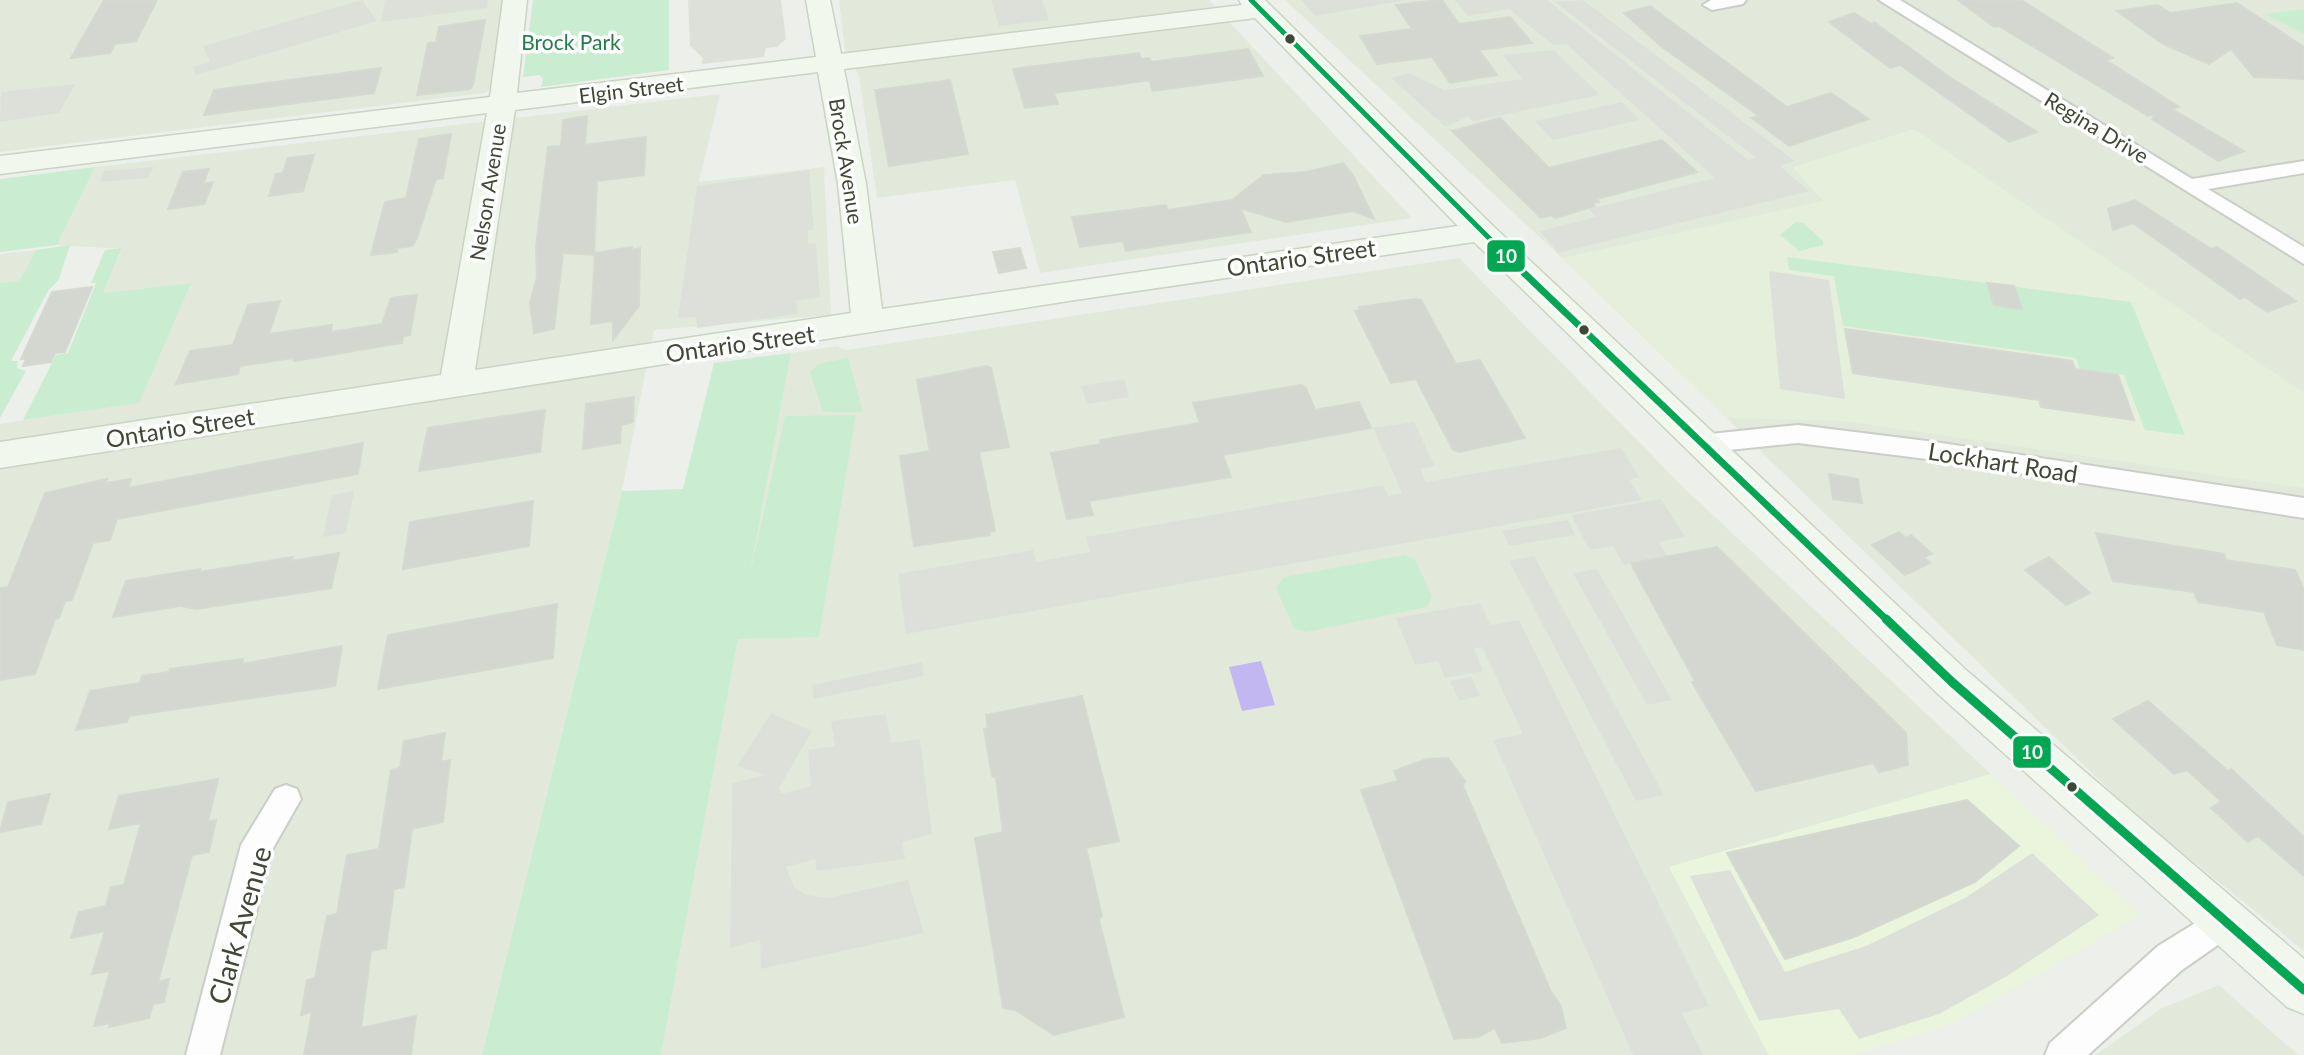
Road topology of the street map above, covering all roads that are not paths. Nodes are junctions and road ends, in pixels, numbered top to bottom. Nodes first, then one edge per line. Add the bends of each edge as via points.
1 (515, 0) edge
2 (818, 0) edge
3 (1737, 0) edge
4 (1888, 0) edge
5 (1256, 5) edge
6 (1712, 5) dead end
7 (832, 64) junction
8 (502, 106) junction
9 (0, 165) edge
10 (2304, 167) edge
11 (2191, 185) junction
12 (1480, 232) junction
13 (2304, 257) edge
14 (868, 323) junction
15 (456, 384) junction
16 (1700, 444) junction
17 (0, 455) edge
18 (2304, 508) edge
19 (286, 799) dead end
20 (2223, 922) junction
21 (2304, 990) edge
22 (203, 1055) edge
23 (2062, 1055) edge

1 - 8 street, Nelson Avenue
2 - 7 street, Brock Avenue
3 - 6 street
4 - 11 street, Regina Drive
5 - 7 street, Elgin Street
5 - 12 street
7 - 8 street, Elgin Street
7 - 14 street, Brock Avenue
8 - 9 street, Elgin Street
8 - 15 street, Nelson Avenue
10 - 11 street
11 - 13 street, Regina Drive
12 - 14 street, Ontario Street
12 - 16 street
14 - 15 street, Ontario Street
15 - 17 street, Ontario Street
16 - 18 street, Lockhart Road via 1798,434
16 - 20 street via 1952,682
19 - 22 street, Clark Avenue via 257,845
20 - 21 street
20 - 23 street via 2170,958

